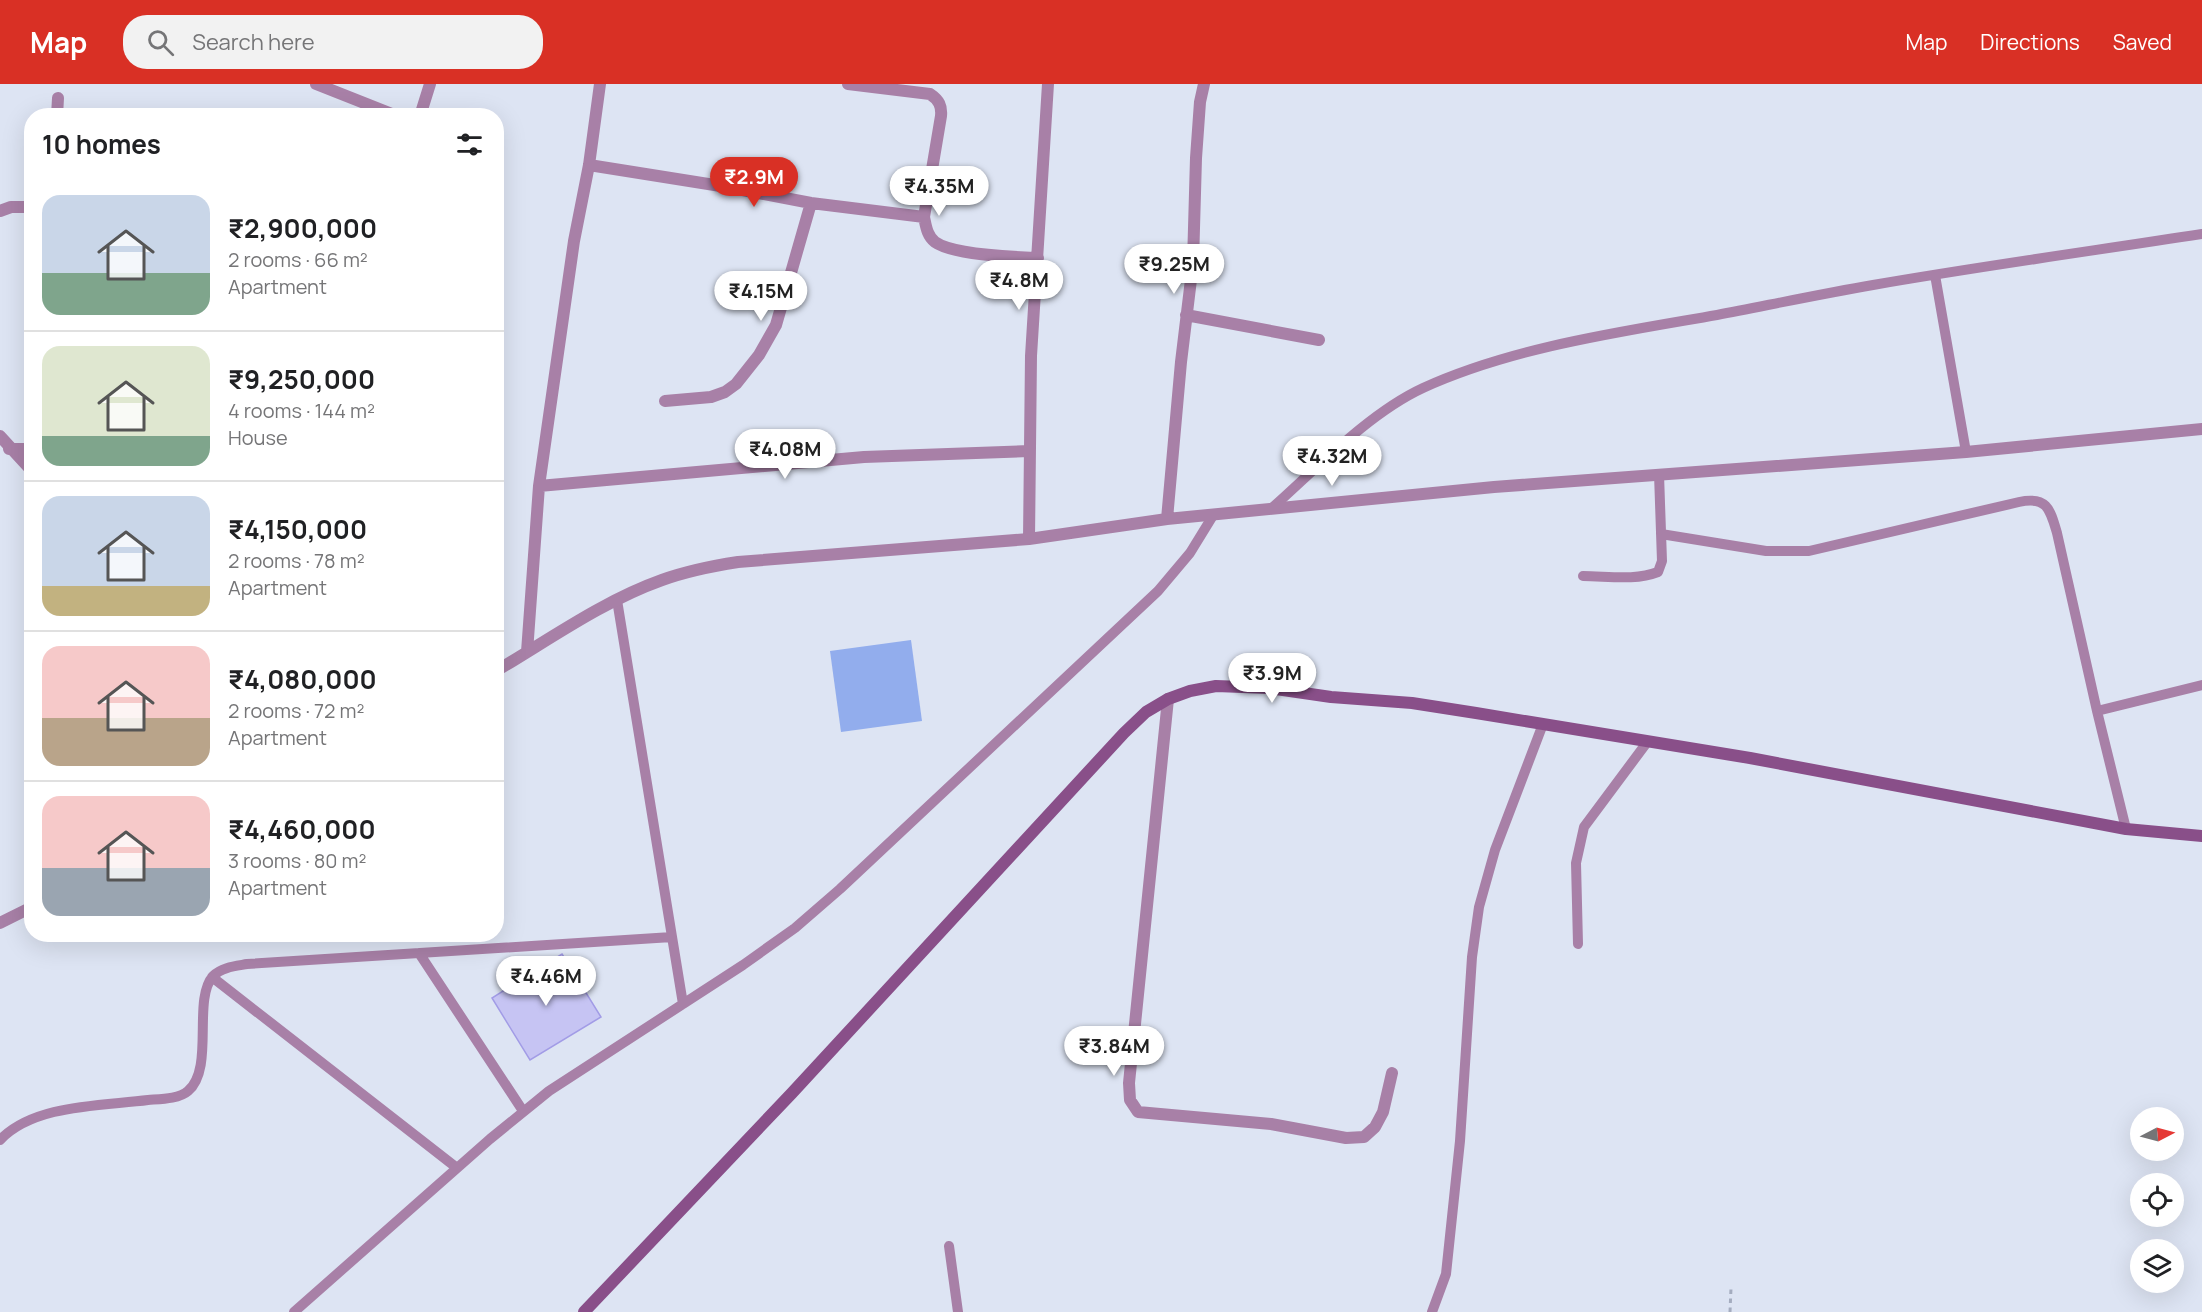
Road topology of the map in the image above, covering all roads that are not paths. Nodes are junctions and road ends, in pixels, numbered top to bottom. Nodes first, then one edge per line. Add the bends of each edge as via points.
1 (316, 84) edge
2 (430, 84) edge
3 (600, 84) edge
4 (848, 84) edge
5 (1048, 84) edge
6 (1204, 84) edge
7 (58, 98) dead end
8 (57, 108) edge
9 (377, 108) edge
10 (422, 108) edge
11 (589, 165) junction
12 (811, 204) junction
13 (24, 207) edge
14 (0, 211) edge
15 (924, 217) junction
16 (2202, 234) edge
17 (1038, 258) junction
18 (1935, 275) junction
19 (1186, 315) junction
20 (1319, 340) dead end
21 (665, 401) dead end
22 (2202, 429) edge
23 (0, 436) edge
24 (9, 449) junction
25 (24, 449) edge
26 (1029, 451) junction
27 (1966, 452) junction
28 (24, 463) edge
29 (1659, 474) junction
30 (539, 486) junction
31 (1272, 508) junction
32 (1214, 514) junction
33 (1167, 519) junction
34 (1661, 534) junction
35 (1029, 539) junction
36 (1582, 576) dead end
37 (618, 600) junction
38 (527, 652) junction
39 (504, 666) edge
40 (2202, 684) edge
41 (1168, 699) junction
42 (2097, 711) junction
43 (1543, 724) junction
44 (1648, 741) junction
45 (2126, 829) junction
46 (2202, 836) edge
47 (24, 911) edge
48 (0, 923) edge
49 (672, 937) junction
50 (1578, 944) dead end
51 (420, 953) junction
52 (213, 977) junction
53 (683, 1004) junction
54 (1392, 1073) dead end
55 (523, 1111) junction
56 (0, 1140) edge
57 (457, 1168) junction
58 (949, 1246) dead end
59 (294, 1312) edge
60 (584, 1312) edge
61 (958, 1312) edge
62 (1432, 1312) edge

1 - 9 street
2 - 10 street
3 - 11 street
4 - 15 street via 930,94 937,99 941,116
5 - 17 street
6 - 19 street
7 - 8 street
11 - 12 street
11 - 30 street via 573,241
12 - 15 street
12 - 21 street via 776,325 759,355 725,392
13 - 14 street
15 - 17 street via 927,232 935,242 951,248
16 - 18 lane
17 - 26 street
18 - 27 lane
18 - 31 lane via 1634,330 1511,356 1460,373 1390,407
19 - 20 street
19 - 33 street
22 - 27 street
23 - 24 street
24 - 25 street
24 - 28 street
26 - 30 street via 864,457
26 - 35 street
27 - 29 street
29 - 31 street
29 - 34 lane
30 - 38 street
31 - 32 street
32 - 33 street
32 - 53 lane via 1190,553 1158,591 840,889 795,928
33 - 35 street
34 - 36 lane via 1662,561 1658,572 1634,577
34 - 42 lane via 1766,551 1809,551 2026,500 2044,503 2057,533
35 - 37 street via 738,562 661,580
37 - 38 street
37 - 49 lane
38 - 39 street
40 - 42 lane
41 - 43 street via 1216,686 1269,688 1412,703
41 - 54 street via 1130,1100 1138,1112 1364,1137 1383,1112
41 - 60 street via 1146,712 1124,733
42 - 45 lane
43 - 44 street
43 - 62 lane via 1495,850 1479,907 1446,1274
44 - 45 street
44 - 50 lane via 1584,827 1576,863
45 - 46 street
47 - 48 street
49 - 51 lane
49 - 53 lane
51 - 52 lane via 247,964 224,969
51 - 55 lane
52 - 56 lane via 206,993 197,1079 187,1092 167,1098 57,1111 31,1119
52 - 57 lane
53 - 55 lane
55 - 57 lane
57 - 59 lane
58 - 61 lane

